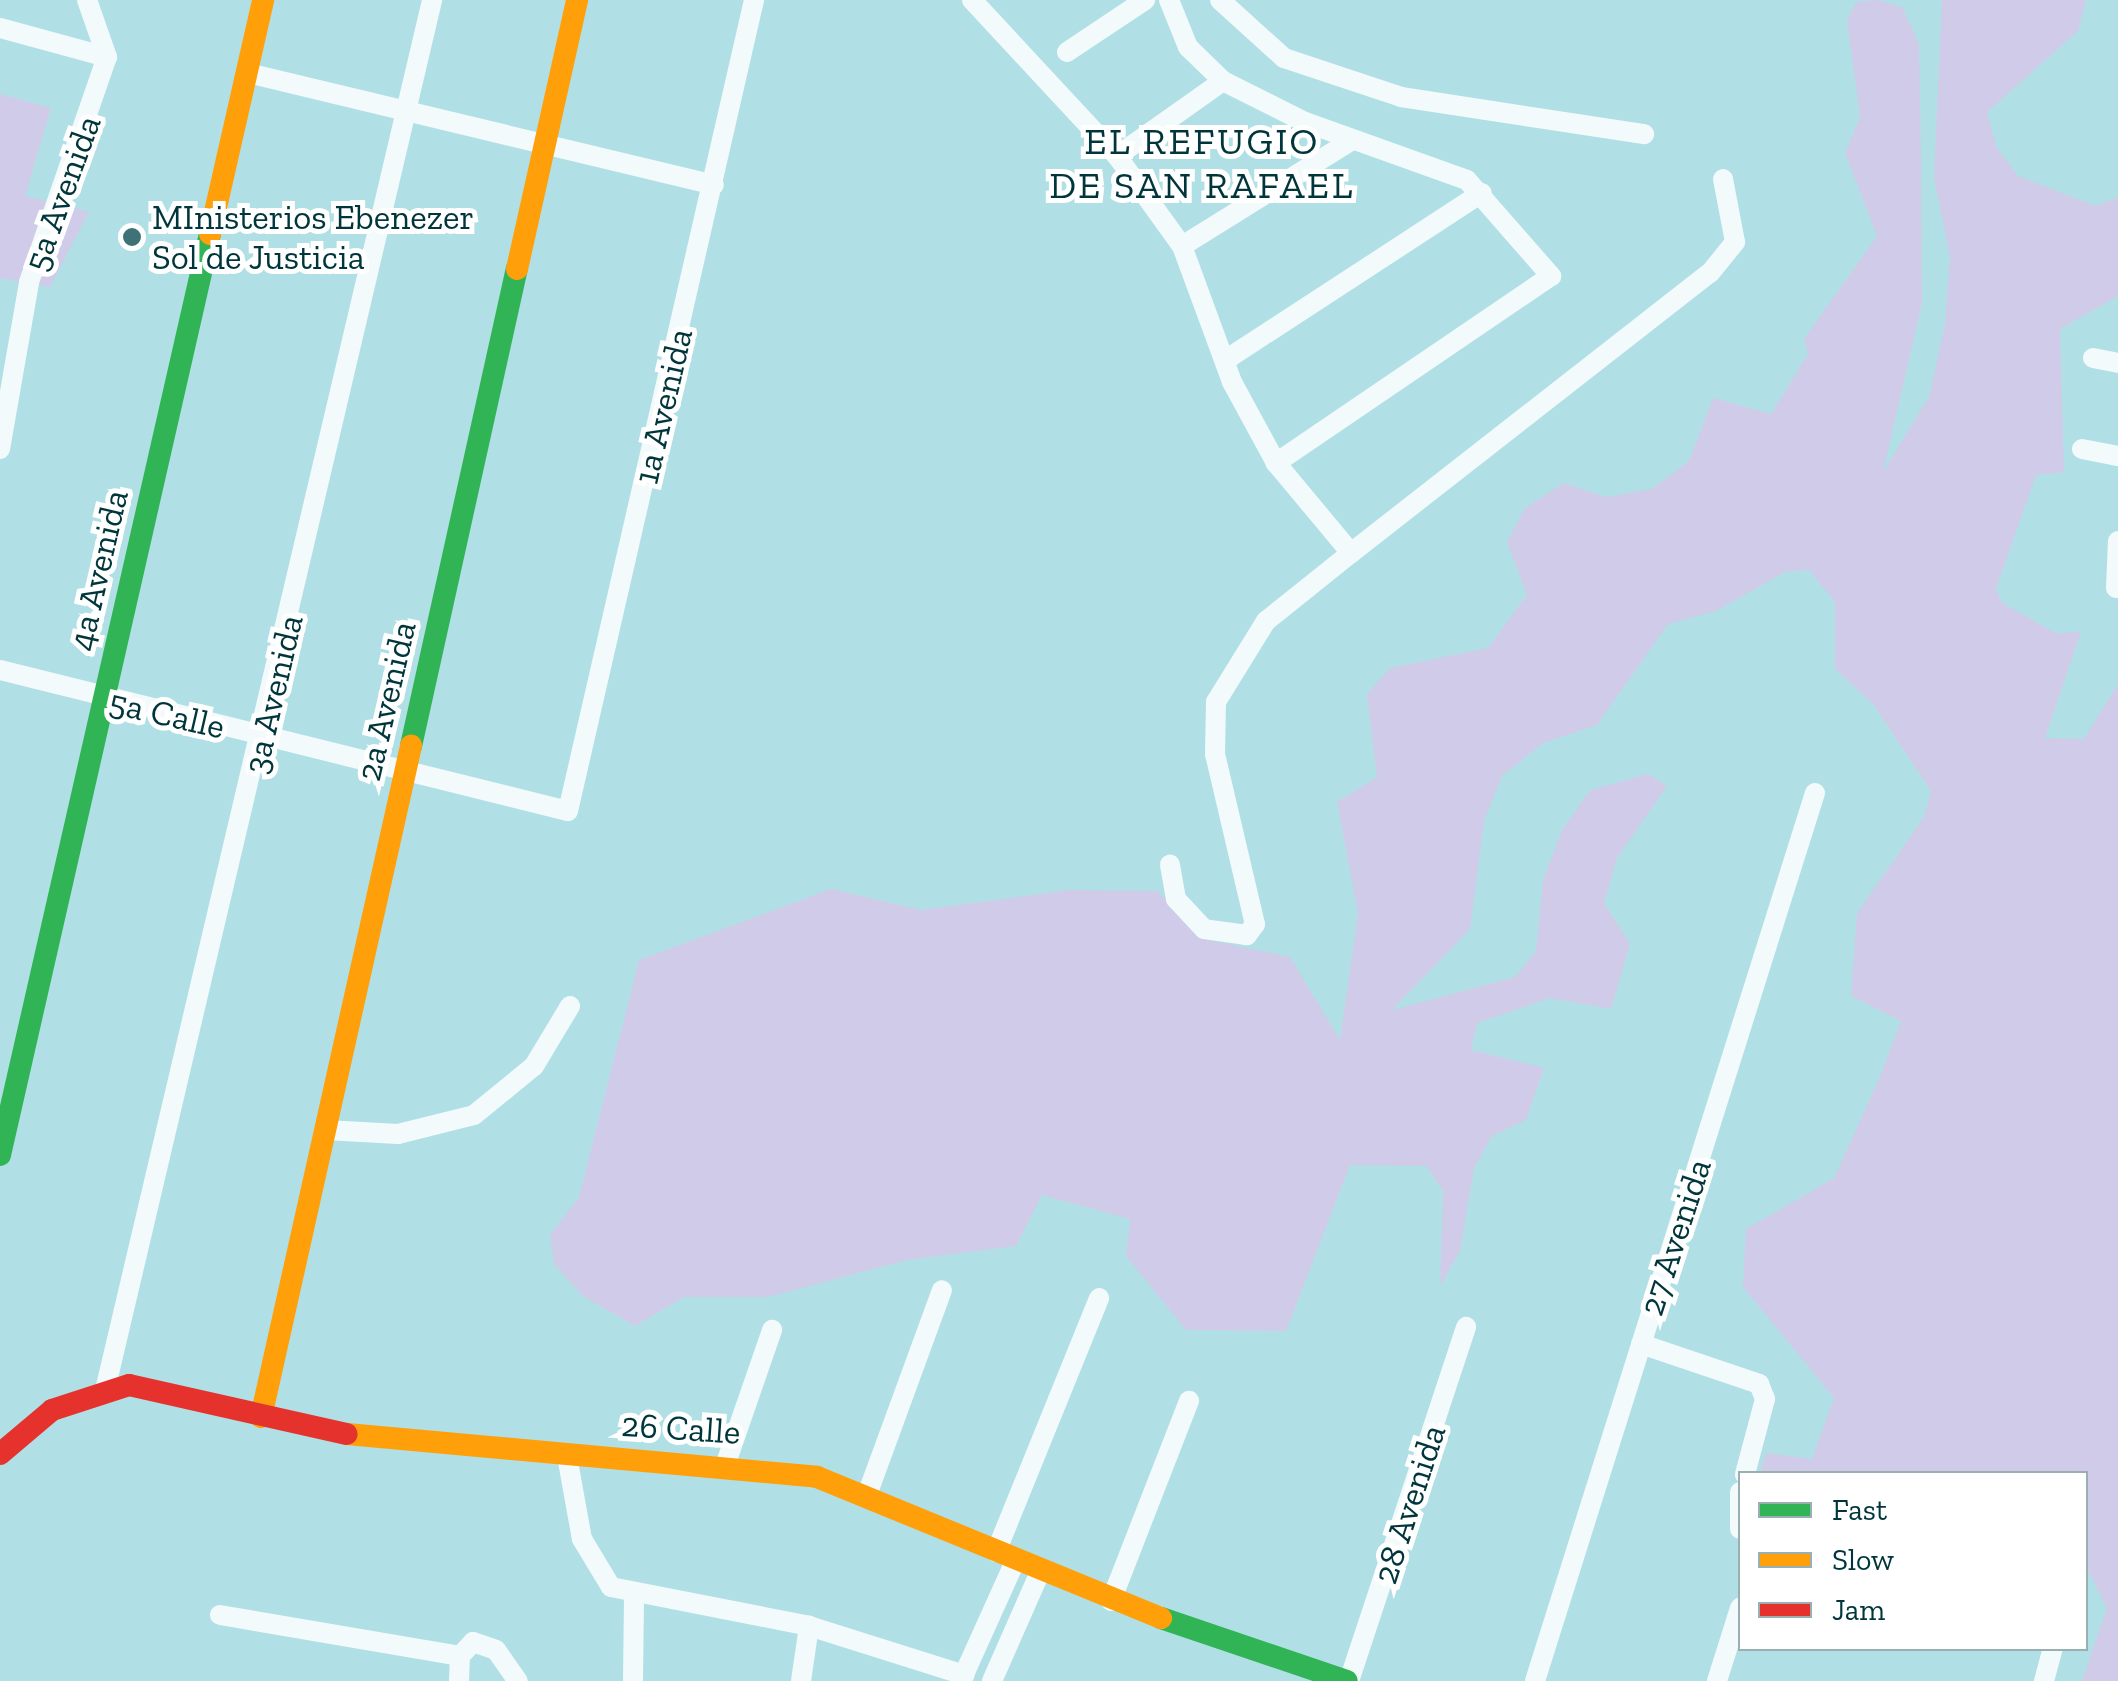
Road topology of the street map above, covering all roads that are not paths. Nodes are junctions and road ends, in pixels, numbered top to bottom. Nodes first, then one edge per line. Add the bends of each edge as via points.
1 (87, 0) edge
2 (263, 0) edge
3 (432, 0) edge
4 (578, 0) edge
5 (754, 0) edge
6 (972, 0) edge
7 (1145, 0) edge
8 (1169, 0) edge
9 (1220, 0) edge
10 (0, 28) edge
11 (1067, 52) dead end
12 (108, 56) junction
13 (248, 73) junction
14 (1223, 81) junction
15 (412, 110) junction
16 (1644, 134) dead end
17 (1352, 140) junction
18 (547, 143) junction
19 (1117, 156) junction
20 (1723, 179) dead end
21 (714, 185) junction
22 (1482, 193) junction
23 (1182, 246) junction
24 (2093, 358) dead end
25 (1227, 359) junction
26 (2118, 364) edge
27 (8, 383) edge
28 (0, 448) edge
29 (2082, 449) dead end
30 (2118, 456) edge
31 (1276, 464) junction
32 (2118, 541) edge
33 (1351, 553) junction
34 (2116, 588) edge
35 (0, 670) edge
36 (104, 700) junction
37 (263, 735) junction
38 (406, 774) junction
39 (1815, 793) dead end
40 (568, 811) joint
41 (1170, 865) dead end
42 (570, 1006) dead end
43 (326, 1130) junction
44 (0, 1155) edge
45 (942, 1290) dead end
46 (1099, 1298) dead end
47 (1466, 1327) dead end
48 (772, 1330) dead end
49 (1641, 1344) junction
50 (106, 1386) junction
51 (1189, 1401) dead end
52 (261, 1417) junction
53 (0, 1454) edge
54 (566, 1456) junction
55 (726, 1463) junction
56 (1746, 1471) edge
57 (868, 1495) junction
58 (1006, 1556) junction
59 (1041, 1570) junction
60 (634, 1598) junction
61 (1111, 1601) junction
62 (1738, 1614) edge
63 (220, 1615) dead end
64 (808, 1626) junction
65 (2052, 1651) edge
66 (460, 1656) junction
67 (963, 1678) edge
68 (633, 1680) edge
69 (459, 1681) edge
70 (518, 1681) edge
71 (801, 1681) edge
72 (992, 1681) edge
73 (1348, 1681) edge
74 (1535, 1681) edge
75 (1716, 1681) edge
76 (2044, 1681) edge

1 - 12 street
2 - 13 street, 4a Avenida
3 - 15 street, 3a Avenida
4 - 18 street, 2a Avenida
5 - 21 street, 1a Avenida
6 - 19 street
7 - 11 street
8 - 14 street via 1188,46
9 - 16 street via 1284,58 1401,96
10 - 12 street
12 - 27 street, 5a Avenida via 29,282
13 - 15 street
13 - 36 street, 4a Avenida
14 - 17 street
14 - 19 street
15 - 18 street
15 - 37 street, 3a Avenida
17 - 22 street
17 - 23 street
18 - 21 street
18 - 38 street, 2a Avenida
19 - 23 street
20 - 33 street via 1735,242 1710,273
21 - 40 street, 1a Avenida
22 - 25 street
22 - 31 street via 1551,276
23 - 25 street
24 - 26 street
25 - 31 street
27 - 28 street, 5a Avenida
29 - 30 street
31 - 33 street
32 - 34 street
33 - 41 street via 1266,621 1216,702 1215,754 1255,924 1247,935 1204,929 1176,899
35 - 36 street, 5a Calle
36 - 37 street, 5a Calle
36 - 44 street, 4a Avenida
37 - 38 street, 5a Calle
37 - 50 street, 3a Avenida
38 - 40 street, 5a Calle
38 - 43 street, 2a Avenida
39 - 49 street, 27 Avenida
42 - 43 street via 534,1066 474,1115 398,1134
43 - 52 street, 2a Avenida
45 - 57 street
46 - 58 street
47 - 73 street, 28 Avenida
48 - 55 street
49 - 56 street via 1764,1390
49 - 74 street, 27 Avenida
50 - 52 street, 26 Calle via 167,1390
50 - 53 street, 26 Calle via 52,1410
51 - 61 street
52 - 54 street, 26 Calle via 372,1440
54 - 55 street, 26 Calle
54 - 60 street via 590,1563
55 - 57 street, 26 Calle
57 - 58 street, 26 Calle
58 - 59 street, 26 Calle
58 - 67 street
59 - 61 street, 26 Calle
59 - 72 street
60 - 64 street
60 - 68 street
61 - 73 street, 26 Calle
62 - 75 street
63 - 66 street
64 - 67 street
64 - 71 street
65 - 76 street
66 - 69 street
66 - 70 street via 473,1642 496,1650

